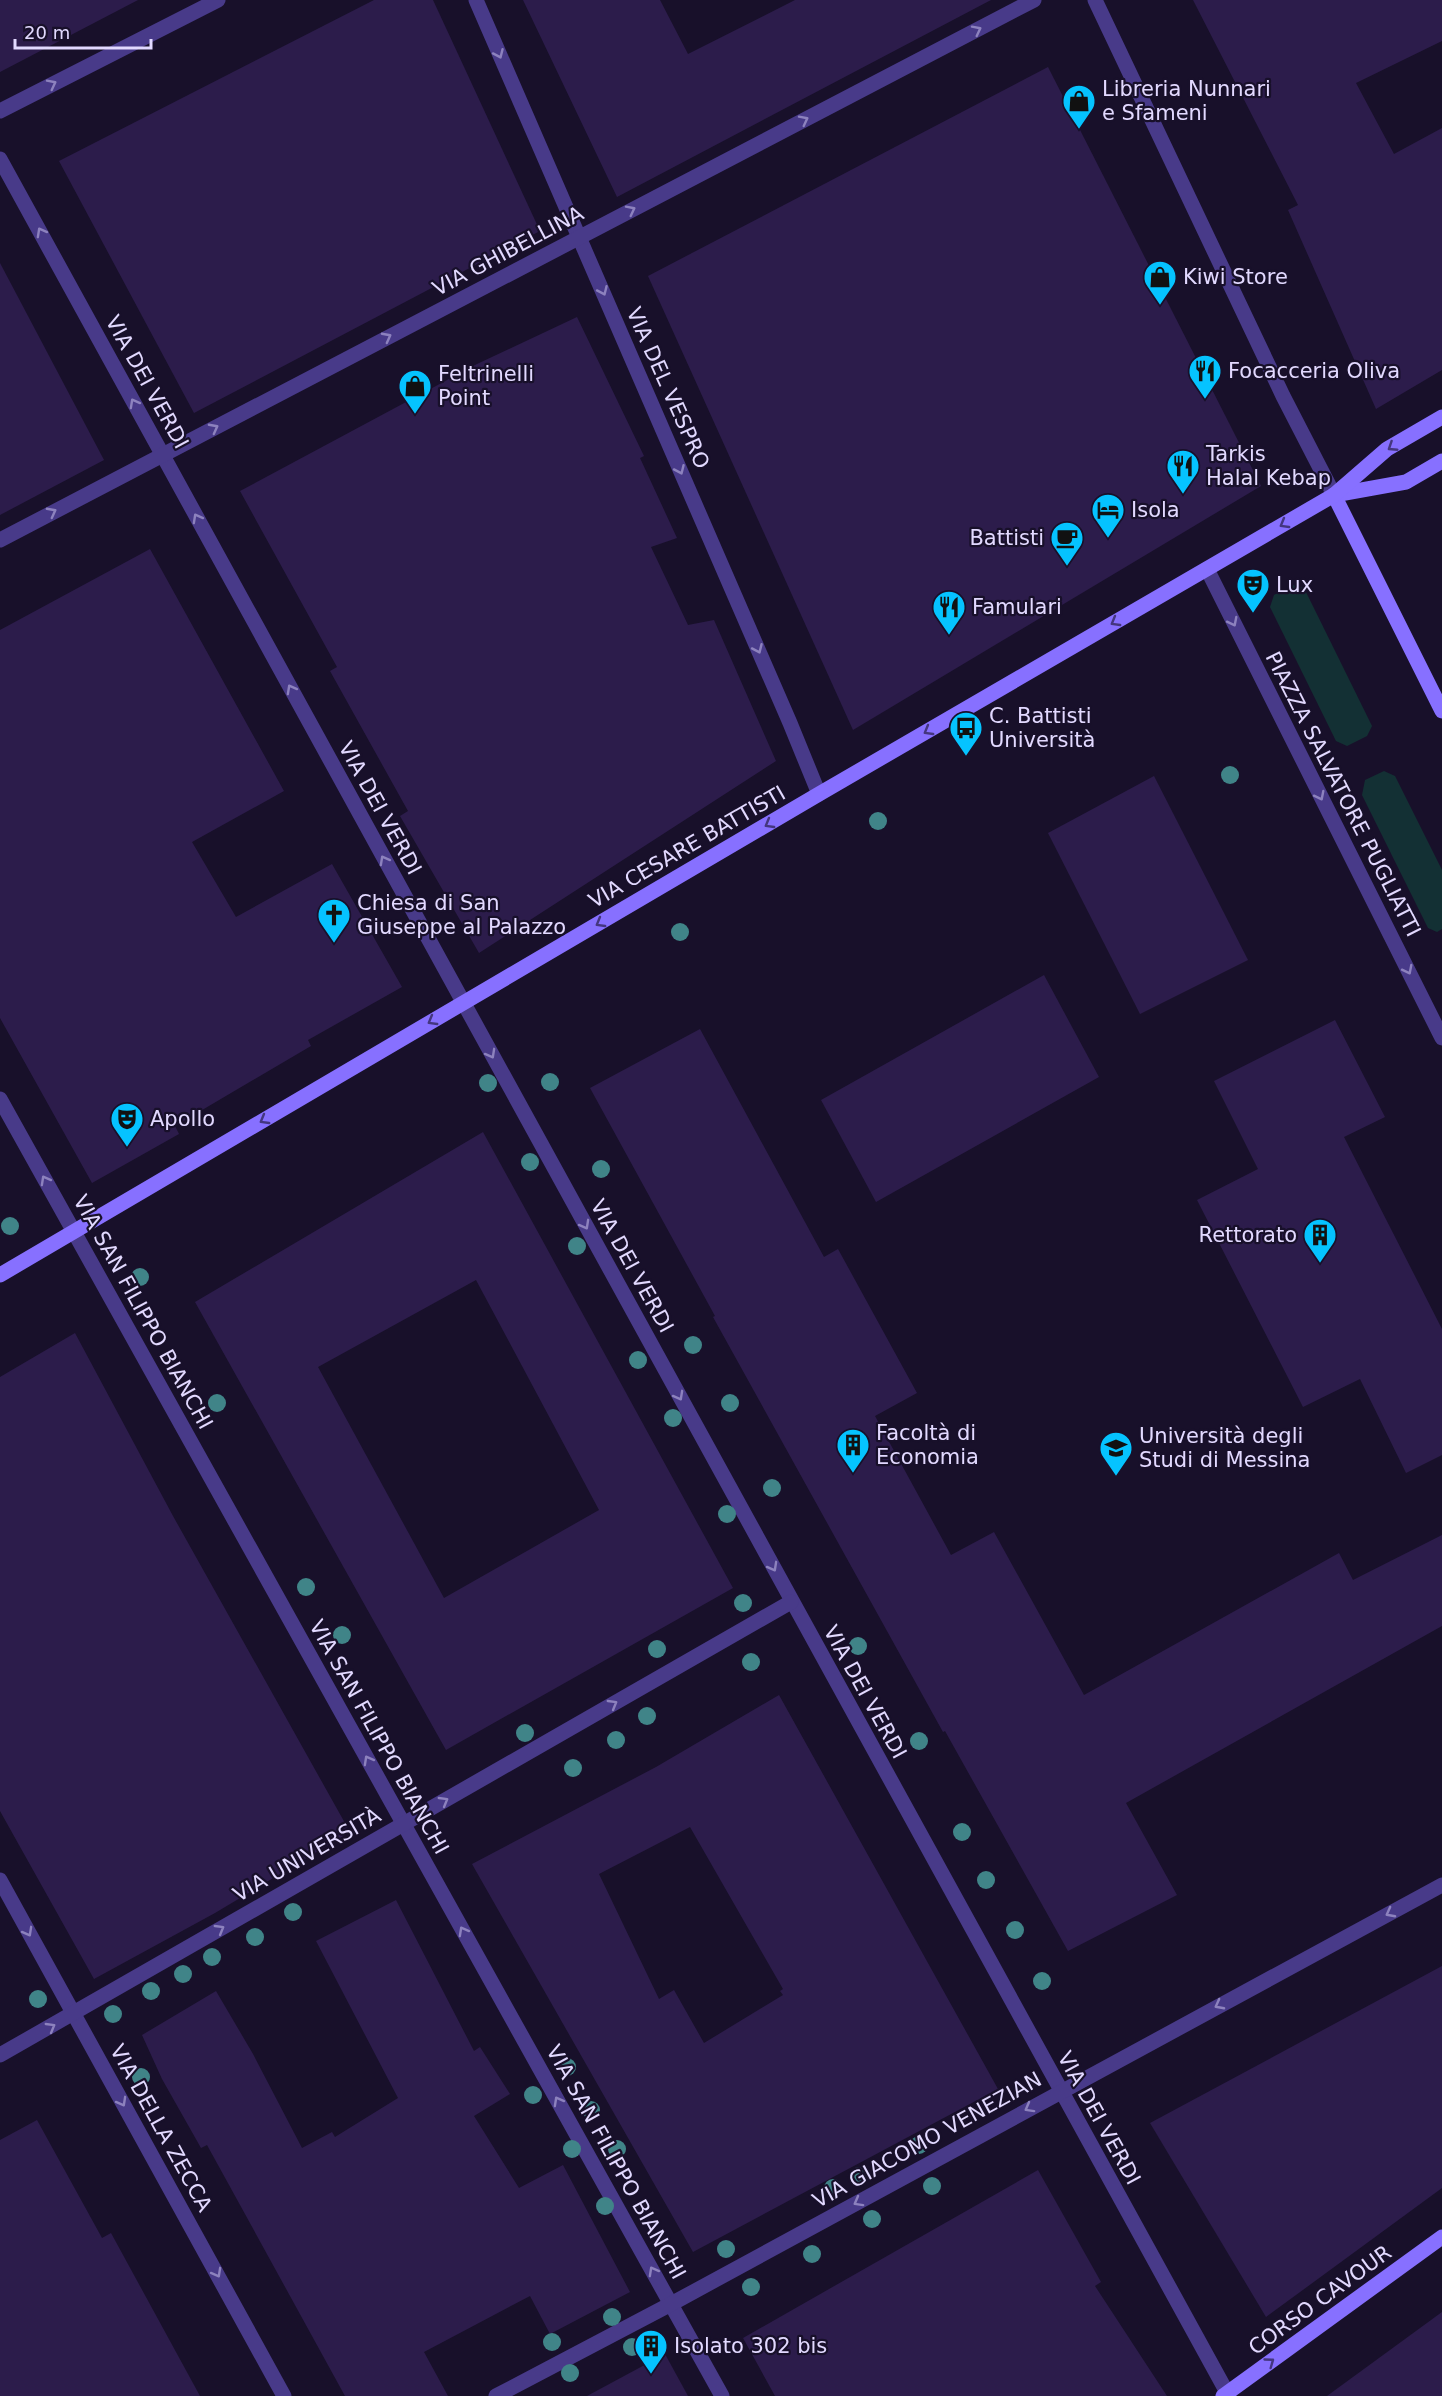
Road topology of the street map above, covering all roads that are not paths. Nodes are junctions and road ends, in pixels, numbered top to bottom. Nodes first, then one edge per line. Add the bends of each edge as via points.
1 (218, 0) edge
2 (476, 0) edge
3 (1035, 0) edge
4 (1095, 0) edge
5 (0, 111) edge
6 (0, 159) edge
7 (579, 237) junction
8 (1442, 417) edge
9 (163, 455) junction
10 (1442, 461) edge
11 (1335, 495) junction
12 (0, 540) edge
13 (1207, 569) junction
14 (1442, 711) edge
15 (819, 794) junction
16 (463, 1003) junction
17 (1442, 1038) edge
18 (0, 1098) edge
19 (74, 1231) junction
20 (0, 1275) edge
21 (791, 1602) junction
22 (403, 1824) junction
23 (0, 1880) edge
24 (1442, 1885) edge
25 (74, 2014) junction
26 (0, 2055) edge
27 (1060, 2091) junction
28 (1442, 2238) edge
29 (671, 2304) junction
30 (1227, 2395) edge
31 (285, 2396) edge
32 (496, 2396) edge
33 (722, 2396) edge

5 -> 1 street
2 -> 7 street, VIA DEL VESPRO
7 -> 3 street, VIA GHIBELLINA
4 - 11 street via 1283,396
9 -> 6 street, VIA DEI VERDI
9 -> 7 street, VIA GHIBELLINA
7 -> 15 street, VIA DEL VESPRO
8 -> 11 main road, VIA CESARE BATTISTI via 1388,449
12 -> 9 street, VIA GHIBELLINA
16 -> 9 street, VIA DEI VERDI
10 - 11 main road, VIA CESARE BATTISTI via 1406,482
11 -> 13 main road, VIA CESARE BATTISTI
11 - 14 main road
13 -> 15 main road, VIA CESARE BATTISTI
13 -> 17 street, PIAZZA SALVATORE PUGLIATTI
15 -> 16 main road, VIA CESARE BATTISTI
16 -> 19 main road, VIA CESARE BATTISTI
16 -> 21 street, VIA DEI VERDI
19 -> 18 street, VIA SAN FILIPPO BIANCHI
19 - 20 main road, VIA CESARE BATTISTI
22 -> 19 street, VIA SAN FILIPPO BIANCHI
22 -> 21 street, VIA UNIVERSITÀ
21 - 27 street, VIA DEI VERDI
25 -> 22 street, VIA UNIVERSITÀ
29 -> 22 street, VIA SAN FILIPPO BIANCHI
23 -> 25 street, VIA DELLA ZECCA
24 -> 27 street, VIA GIACOMO VENEZIAN
26 -> 25 street, VIA UNIVERSITÀ
25 -> 31 street, VIA DELLA ZECCA
27 -> 29 street, VIA GIACOMO VENEZIAN
27 - 30 street, VIA DEI VERDI
30 -> 28 main road, CORSO CAVOUR
29 - 32 street, VIA GIACOMO VENEZIAN
29 - 33 street, VIA SAN FILIPPO BIANCHI

